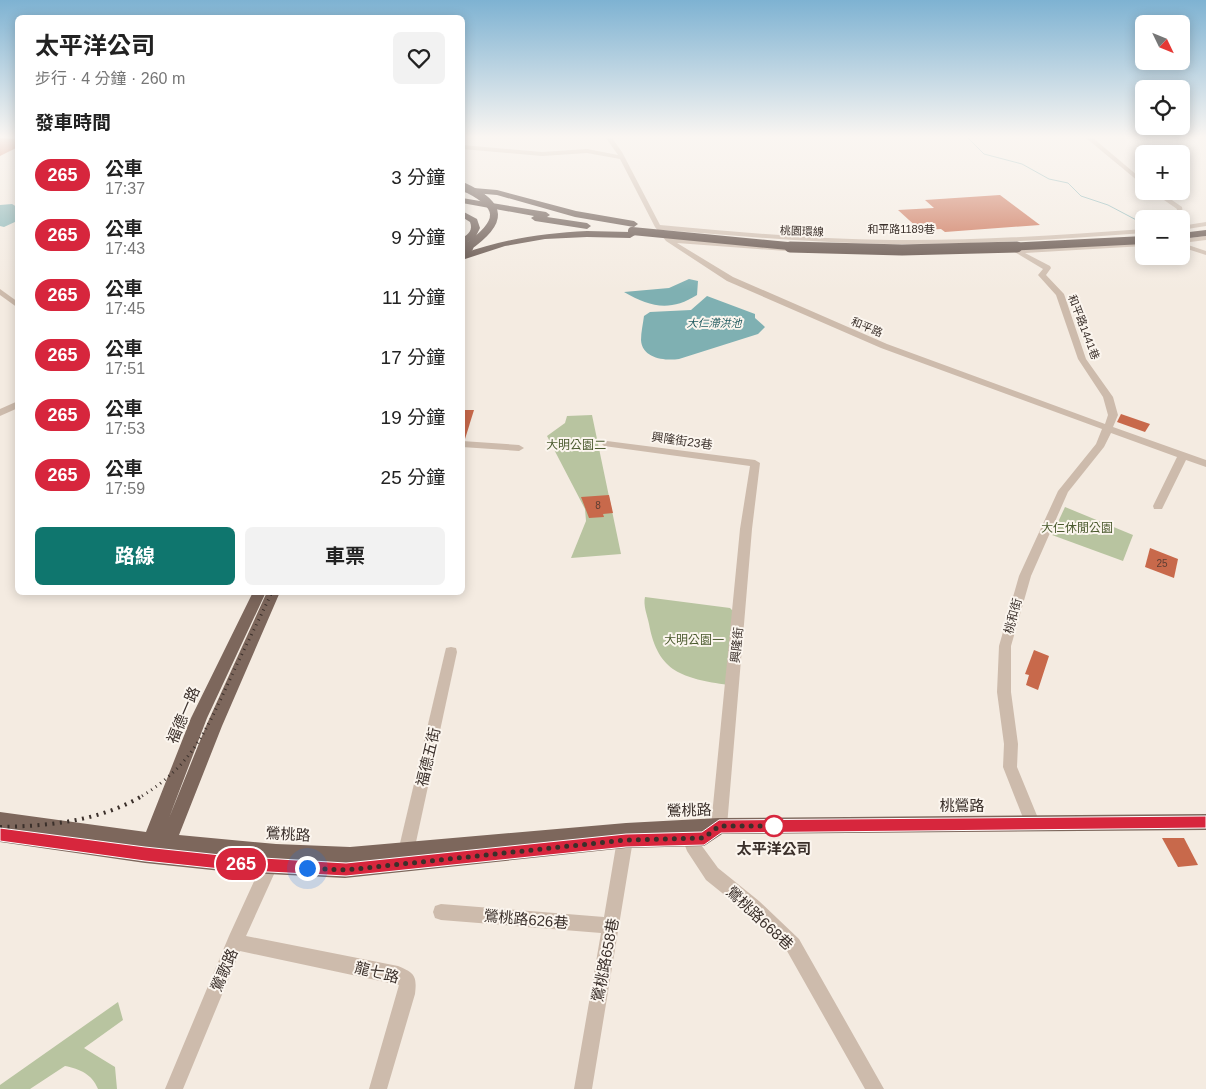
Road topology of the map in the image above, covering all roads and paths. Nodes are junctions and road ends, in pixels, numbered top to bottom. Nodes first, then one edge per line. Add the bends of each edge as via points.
1 (473, 189) edge
2 (483, 189) edge
3 (486, 189) edge
4 (638, 189) edge
5 (1168, 200) edge
6 (465, 201) edge
7 (465, 206) edge
8 (1180, 210) edge
9 (465, 215) edge
10 (607, 220) junction
11 (1206, 224) edge
12 (658, 227) junction
13 (1190, 227) edge
14 (1206, 228) edge
15 (1190, 229) edge
16 (632, 230) junction
17 (1135, 233) edge
18 (1206, 233) edge
19 (1135, 234) edge
20 (1190, 235) edge
21 (1079, 236) junction
22 (1206, 238) edge
23 (465, 240) edge
24 (668, 240) junction
25 (1135, 240) edge
26 (1190, 240) edge
27 (1135, 245) edge
28 (1099, 247) junction
29 (465, 248) edge
30 (1190, 248) edge
31 (465, 249) edge
32 (1017, 250) junction
33 (1206, 253) edge
34 (465, 256) edge
35 (0, 291) edge
36 (15, 304) edge
37 (15, 406) edge
38 (0, 414) edge
39 (1108, 428) junction
40 (465, 444) edge
41 (607, 444) dead end
42 (519, 448) dead end
43 (1181, 454) junction
44 (755, 463) joint
45 (1206, 464) edge
46 (1158, 506) dead end
47 (259, 595) edge
48 (273, 595) edge
49 (451, 652) dead end
50 (0, 820) edge
51 (1206, 822) edge
52 (1032, 823) junction
53 (719, 826) junction
54 (688, 833) junction
55 (0, 834) edge
56 (626, 836) junction
57 (156, 848) junction
58 (405, 856) junction
59 (273, 860) junction
60 (441, 912) dead end
61 (611, 926) junction
62 (235, 942) junction
63 (174, 1089) edge
64 (378, 1089) edge
65 (583, 1089) edge
66 (876, 1089) edge

1 - 29 highway, bridge via 487,199 495,209 495,215 490,230
2 - 10 highway, bridge
3 - 10 highway
4 - 12 street, 和平路
5 - 8 street
6 - 16 highway, 桃園環線
7 - 16 highway, 桃園環線 via 596,228
9 - 23 highway via 474,221 476,230
10 - 16 highway
11 - 13 street
12 - 21 street, 和平路1189巷 via 766,237 891,242
12 - 24 street, 和平路
14 - 15 highway
16 - 19 highway, 桃園環線, bridge via 802,242 935,245
16 - 25 highway, 桃園環線, bridge via 755,244 866,250
16 - 31 highway via 548,233
16 - 34 highway via 541,236
17 - 21 street, 和平路1189巷
18 - 20 highway
21 - 28 street
22 - 26 street
24 - 32 street, 和平路1189巷 via 865,253
24 - 39 street, 和平路 via 737,283 875,342
27 - 28 street, 和平路1189巷
28 - 32 street, 和平路1189巷
30 - 33 street
32 - 39 street, 和平路1441巷 via 1047,268 1042,275 1060,294 1082,359 1108,397 1113,415
35 - 36 street
37 - 38 street
39 - 43 street, 和平路
39 - 52 street, 桃和街 via 1101,445 1063,491 1025,576 1005,646 1004,692 1011,744 1010,768
40 - 42 street
41 - 44 street, 興隆街23巷
43 - 45 street, 和平路
43 - 46 street
44 - 53 street, 興隆街
47 - 57 main road, 福德一路 via 199,718
48 - 57 main road
49 - 58 street, 福德五街
50 - 57 main road, 鶯桃路
51 - 52 main road, 桃鶯路
52 - 53 main road, 桃鶯路
53 - 54 main road, 鶯桃路 via 704,838
54 - 56 main road, 鶯桃路
54 - 66 street, 鶯桃路668巷 via 692,846 712,874 793,945
55 - 57 main road, 鶯桃路
56 - 58 main road, 鶯桃路
56 - 61 street, 鶯桃路658巷
57 - 59 main road, 鶯桃路
58 - 59 main road, 鶯桃路 via 346,870
59 - 62 street, 鶯歌路
60 - 61 street, 鶯桃路626巷
61 - 65 street, 鶯桃路658巷
62 - 63 street, 鶯歌路
62 - 64 street, 龍七路 via 398,975 408,981

